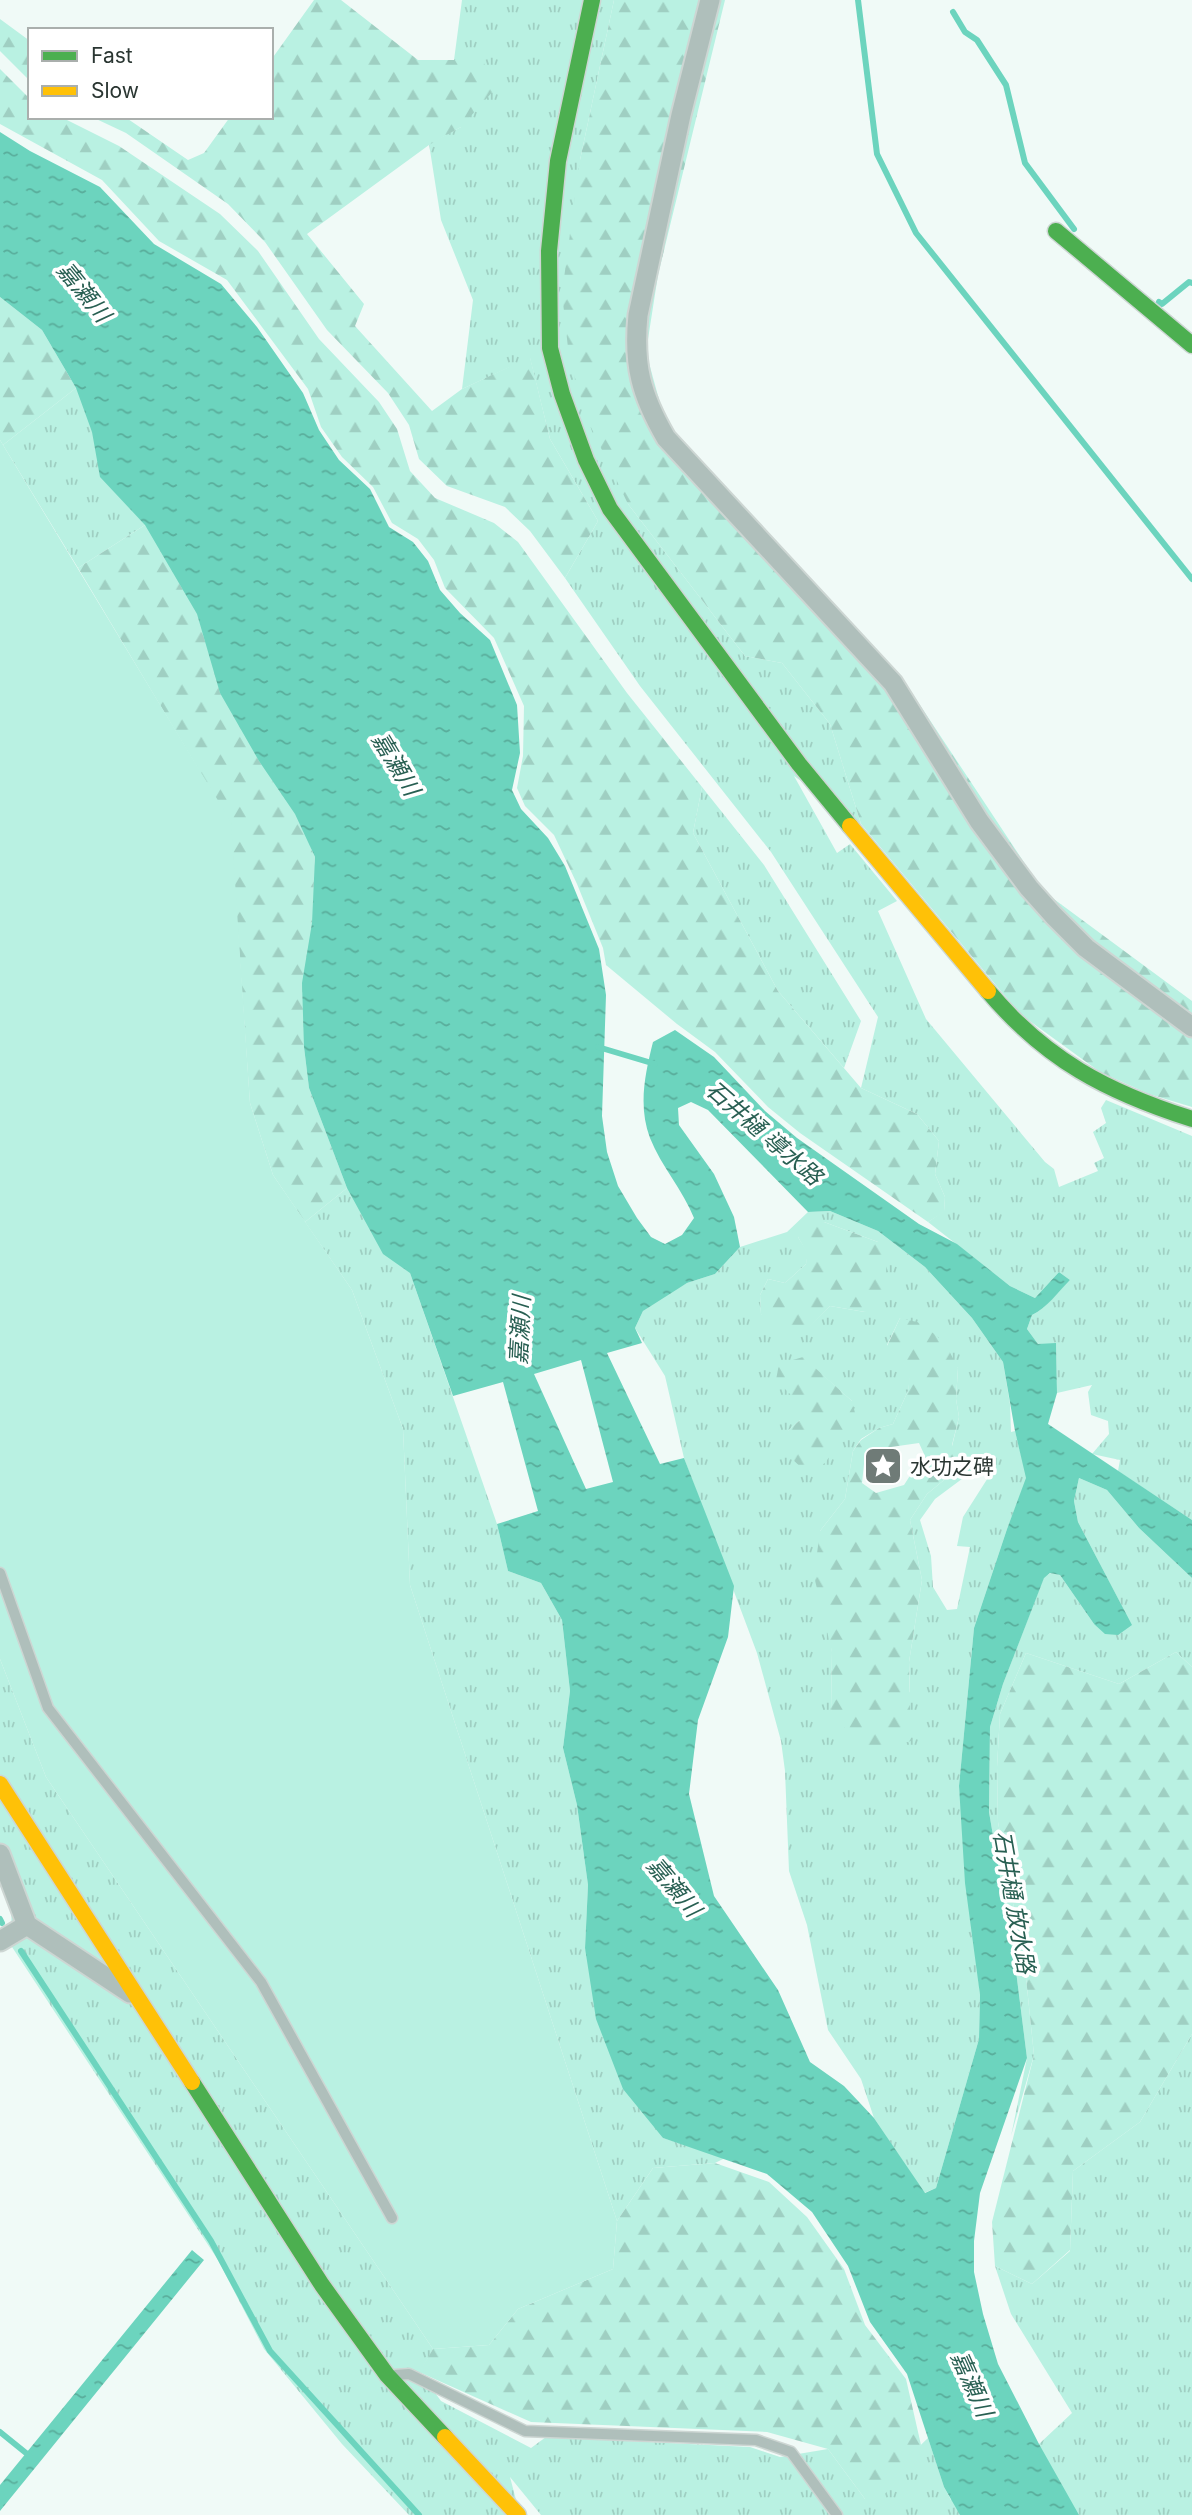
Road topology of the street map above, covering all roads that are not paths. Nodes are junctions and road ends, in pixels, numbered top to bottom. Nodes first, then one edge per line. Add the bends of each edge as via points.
1 (592, 0) edge
2 (710, 0) edge
3 (1056, 231) dead end
4 (1192, 345) edge
5 (1192, 1027) edge
6 (1192, 1119) edge
7 (0, 1573) edge
8 (0, 1784) edge
9 (0, 1854) edge
10 (27, 1925) junction
11 (0, 1941) edge
12 (134, 1995) junction
13 (392, 2218) dead end
14 (387, 2375) junction
15 (518, 2515) edge
16 (837, 2515) edge

1 - 6 street via 558,160 549,251 550,348 586,460 610,509 799,764 1010,1017 1050,1052 1097,1083
2 - 5 street via 638,315 635,341 651,412 666,438 893,683 979,821 1029,888 1086,948
3 - 4 street
7 - 13 lane via 48,1707 261,1982
8 - 12 street
9 - 10 street
10 - 11 street
10 - 12 street
12 - 14 street via 321,2285
14 - 15 street
14 - 16 lane via 409,2374 525,2431 756,2440 791,2452

